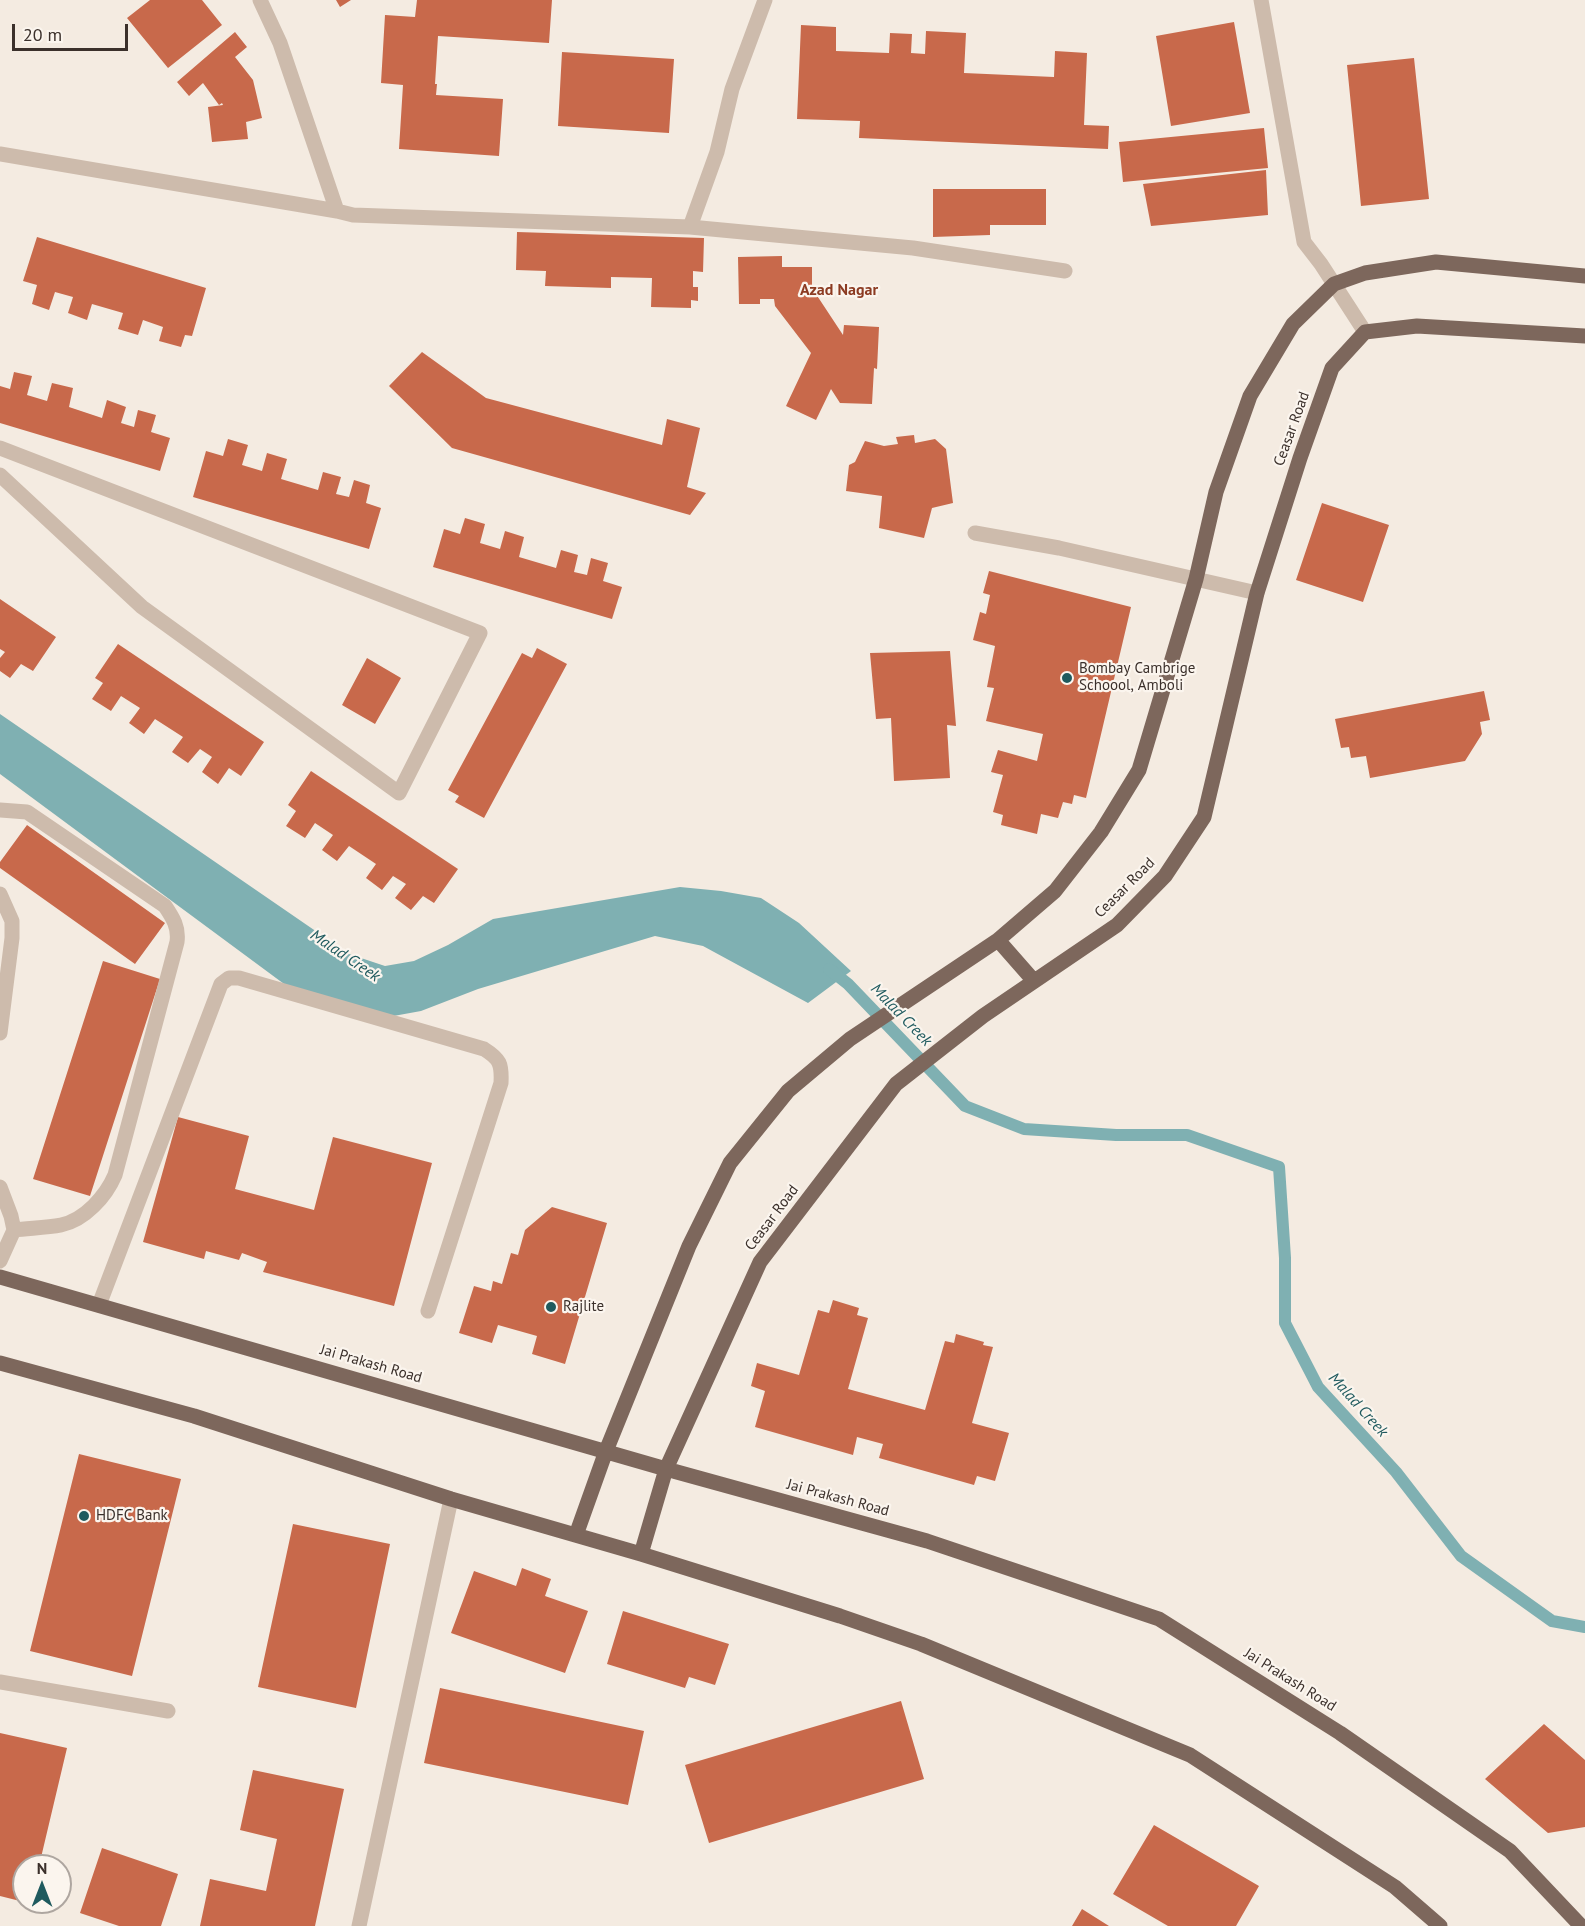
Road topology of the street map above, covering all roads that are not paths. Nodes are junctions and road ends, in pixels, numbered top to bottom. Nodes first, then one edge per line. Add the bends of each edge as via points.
1 (260, 0) edge
2 (765, 0) edge
3 (1261, 0) edge
4 (0, 154) edge
5 (337, 211) junction
6 (690, 226) junction
7 (1065, 271) dead end
8 (1585, 276) edge
9 (1334, 284) junction
10 (1365, 332) junction
11 (1585, 336) edge
12 (0, 448) edge
13 (0, 475) edge
14 (975, 533) dead end
15 (1196, 579) junction
16 (1257, 593) junction
17 (0, 810) edge
18 (0, 894) edge
19 (998, 940) junction
20 (1034, 981) junction
21 (0, 1033) edge
22 (0, 1187) edge
23 (14, 1230) junction
24 (0, 1261) edge
25 (0, 1277) edge
26 (99, 1305) junction
27 (428, 1311) dead end
28 (0, 1363) edge
29 (606, 1451) junction
30 (666, 1469) junction
31 (451, 1499) junction
32 (576, 1535) junction
33 (641, 1554) junction
34 (0, 1682) edge
35 (168, 1711) dead end
36 (359, 1926) edge
37 (1440, 1926) edge
38 (1581, 1926) edge

1 - 5 street via 280,43
2 - 6 street via 732,88 717,152
3 - 9 street via 1304,242
4 - 5 street
5 - 6 street via 353,215
6 - 7 street via 913,248
8 - 9 main road via 1436,262 1365,273
9 - 10 street
9 - 15 main road via 1293,324 1250,396 1216,492
10 - 11 main road via 1417,326
10 - 16 main road, Ceasar Road via 1332,368
12 - 13 street via 480,633 399,793 142,607
14 - 15 street
15 - 16 street
15 - 19 main road via 1139,770 1101,832 1055,891
16 - 20 main road, Ceasar Road via 1204,817 1165,876 1117,925
17 - 23 street via 27,812 165,906 178,931 110,1188 84,1214 63,1225
18 - 21 street via 12,921 12,938
19 - 20 main road
19 - 29 main road via 856,1035 788,1091 730,1163 689,1246
20 - 30 main road, Ceasar Road via 896,1084 760,1262
22 - 23 street
23 - 24 street
25 - 26 main road, Jai Prakash Road
26 - 27 street via 221,984 229,978 239,978 484,1050 495,1056 502,1067 501,1083
26 - 29 main road, Jai Prakash Road
28 - 31 main road via 194,1416
29 - 30 main road, Jai Prakash Road
29 - 32 main road
30 - 33 main road, Ceasar Road
30 - 38 main road, Jai Prakash Road via 927,1541 1159,1619 1340,1732 1510,1851
31 - 32 main road
31 - 36 street
32 - 33 main road
33 - 37 main road via 921,1644 1190,1755 1395,1887
34 - 35 street

